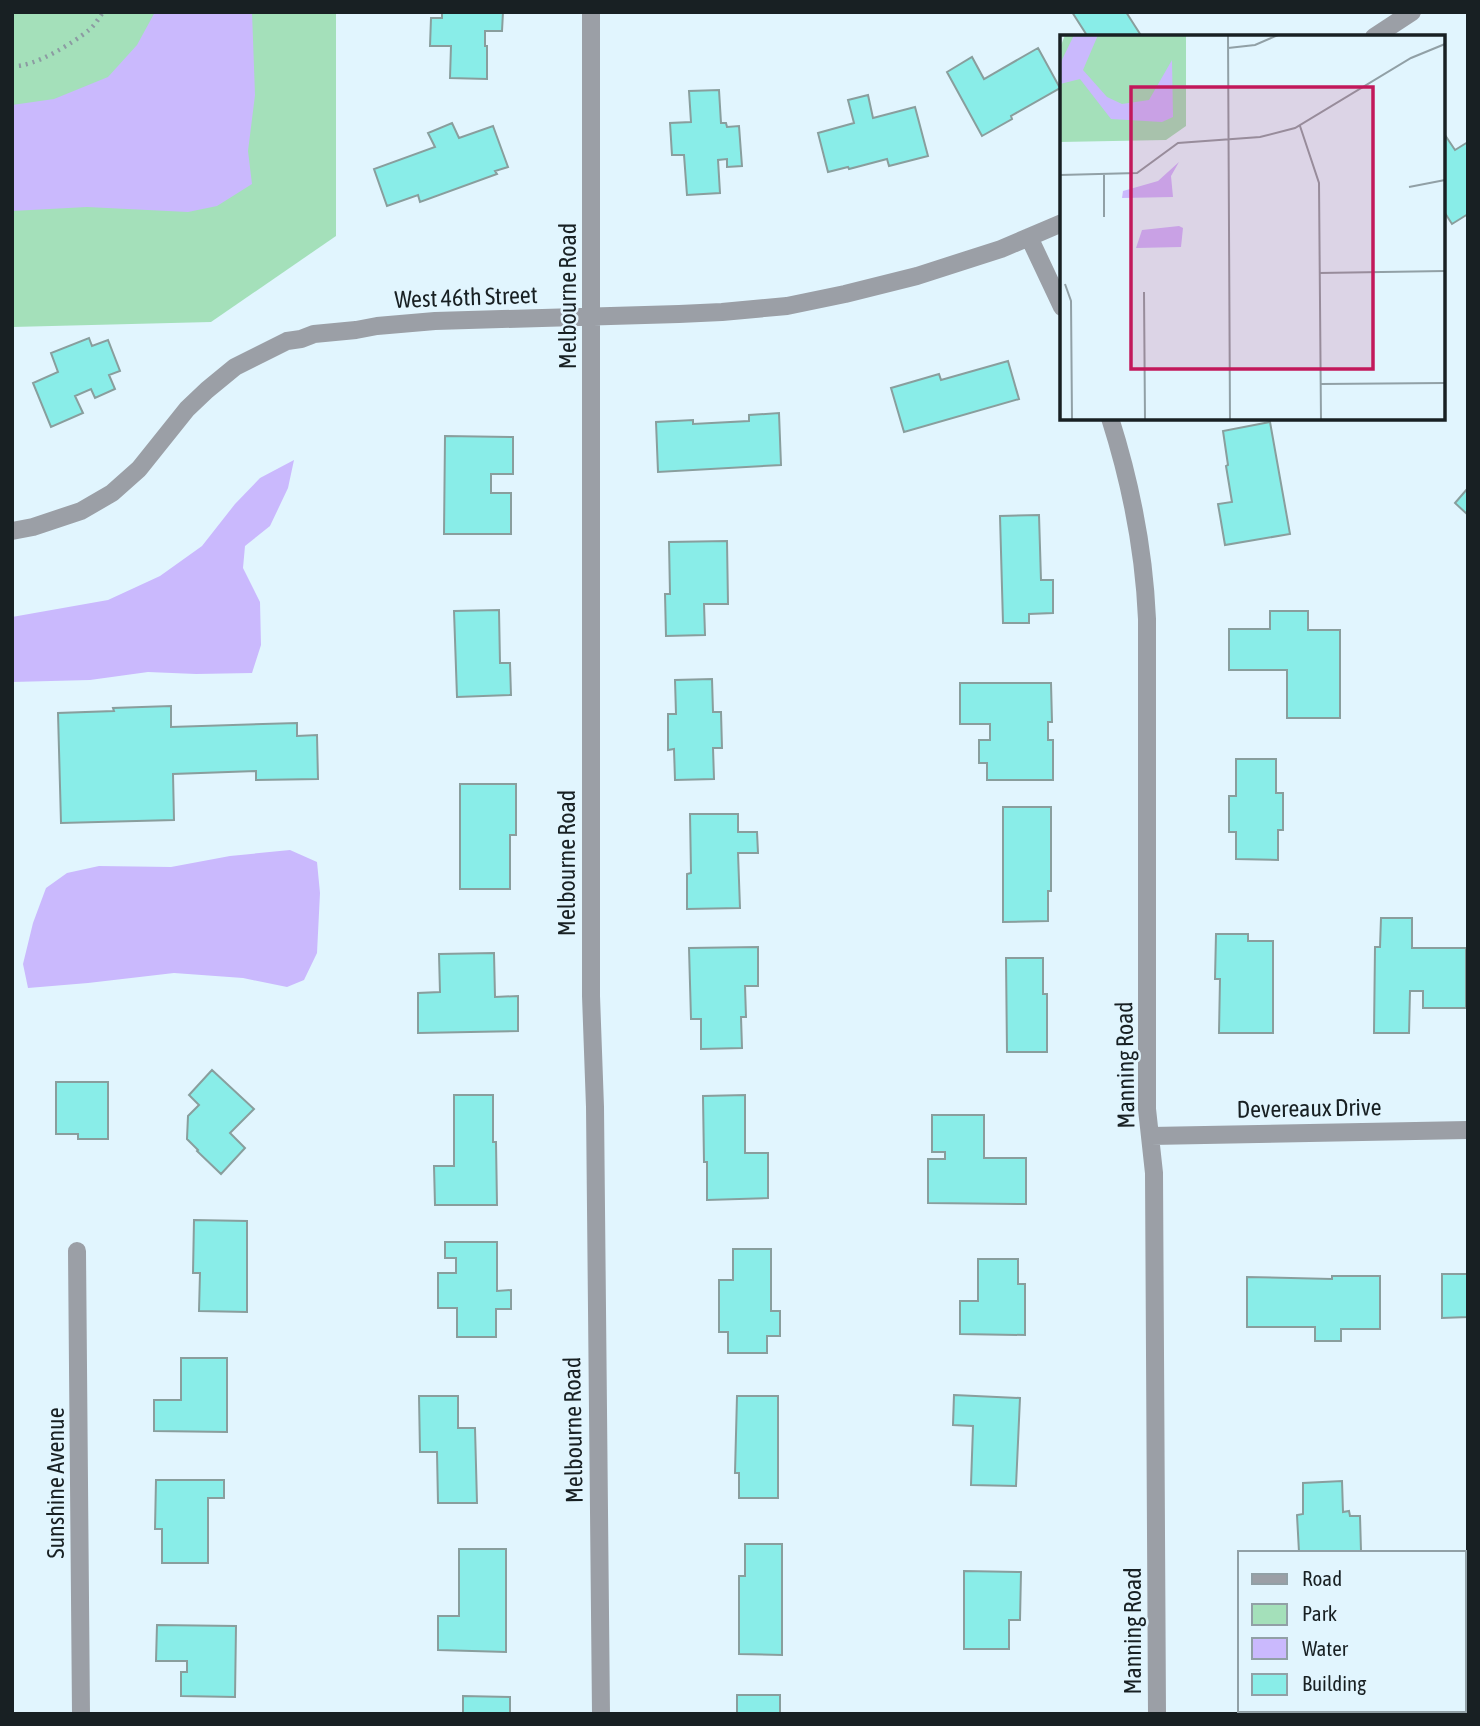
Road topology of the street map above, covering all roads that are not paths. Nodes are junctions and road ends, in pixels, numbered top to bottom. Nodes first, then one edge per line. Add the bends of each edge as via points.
1 (591, 12) edge
2 (1412, 12) edge
3 (1377, 35) edge
4 (1060, 224) edge
5 (1029, 237) junction
6 (1060, 303) edge
7 (592, 318) junction
8 (1111, 420) edge
9 (12, 531) edge
10 (1468, 1130) edge
11 (1151, 1136) junction
12 (77, 1251) dead end
13 (81, 1714) edge
14 (601, 1714) edge
15 (1157, 1714) edge

1 - 7 street, Melbourne Road
2 - 3 street
4 - 5 street, West 46th Street
5 - 6 street
5 - 7 street, West 46th Street via 917,276 786,306
7 - 9 street, West 46th Street via 377,326 288,341 235,367 207,390 139,469 112,493 81,511
7 - 14 street, Melbourne Road via 591,996
8 - 11 street, Manning Road via 1133,500 1146,589 1147,1109
10 - 11 street, Devereaux Drive
11 - 15 street, Manning Road
12 - 13 street, Sunshine Avenue

